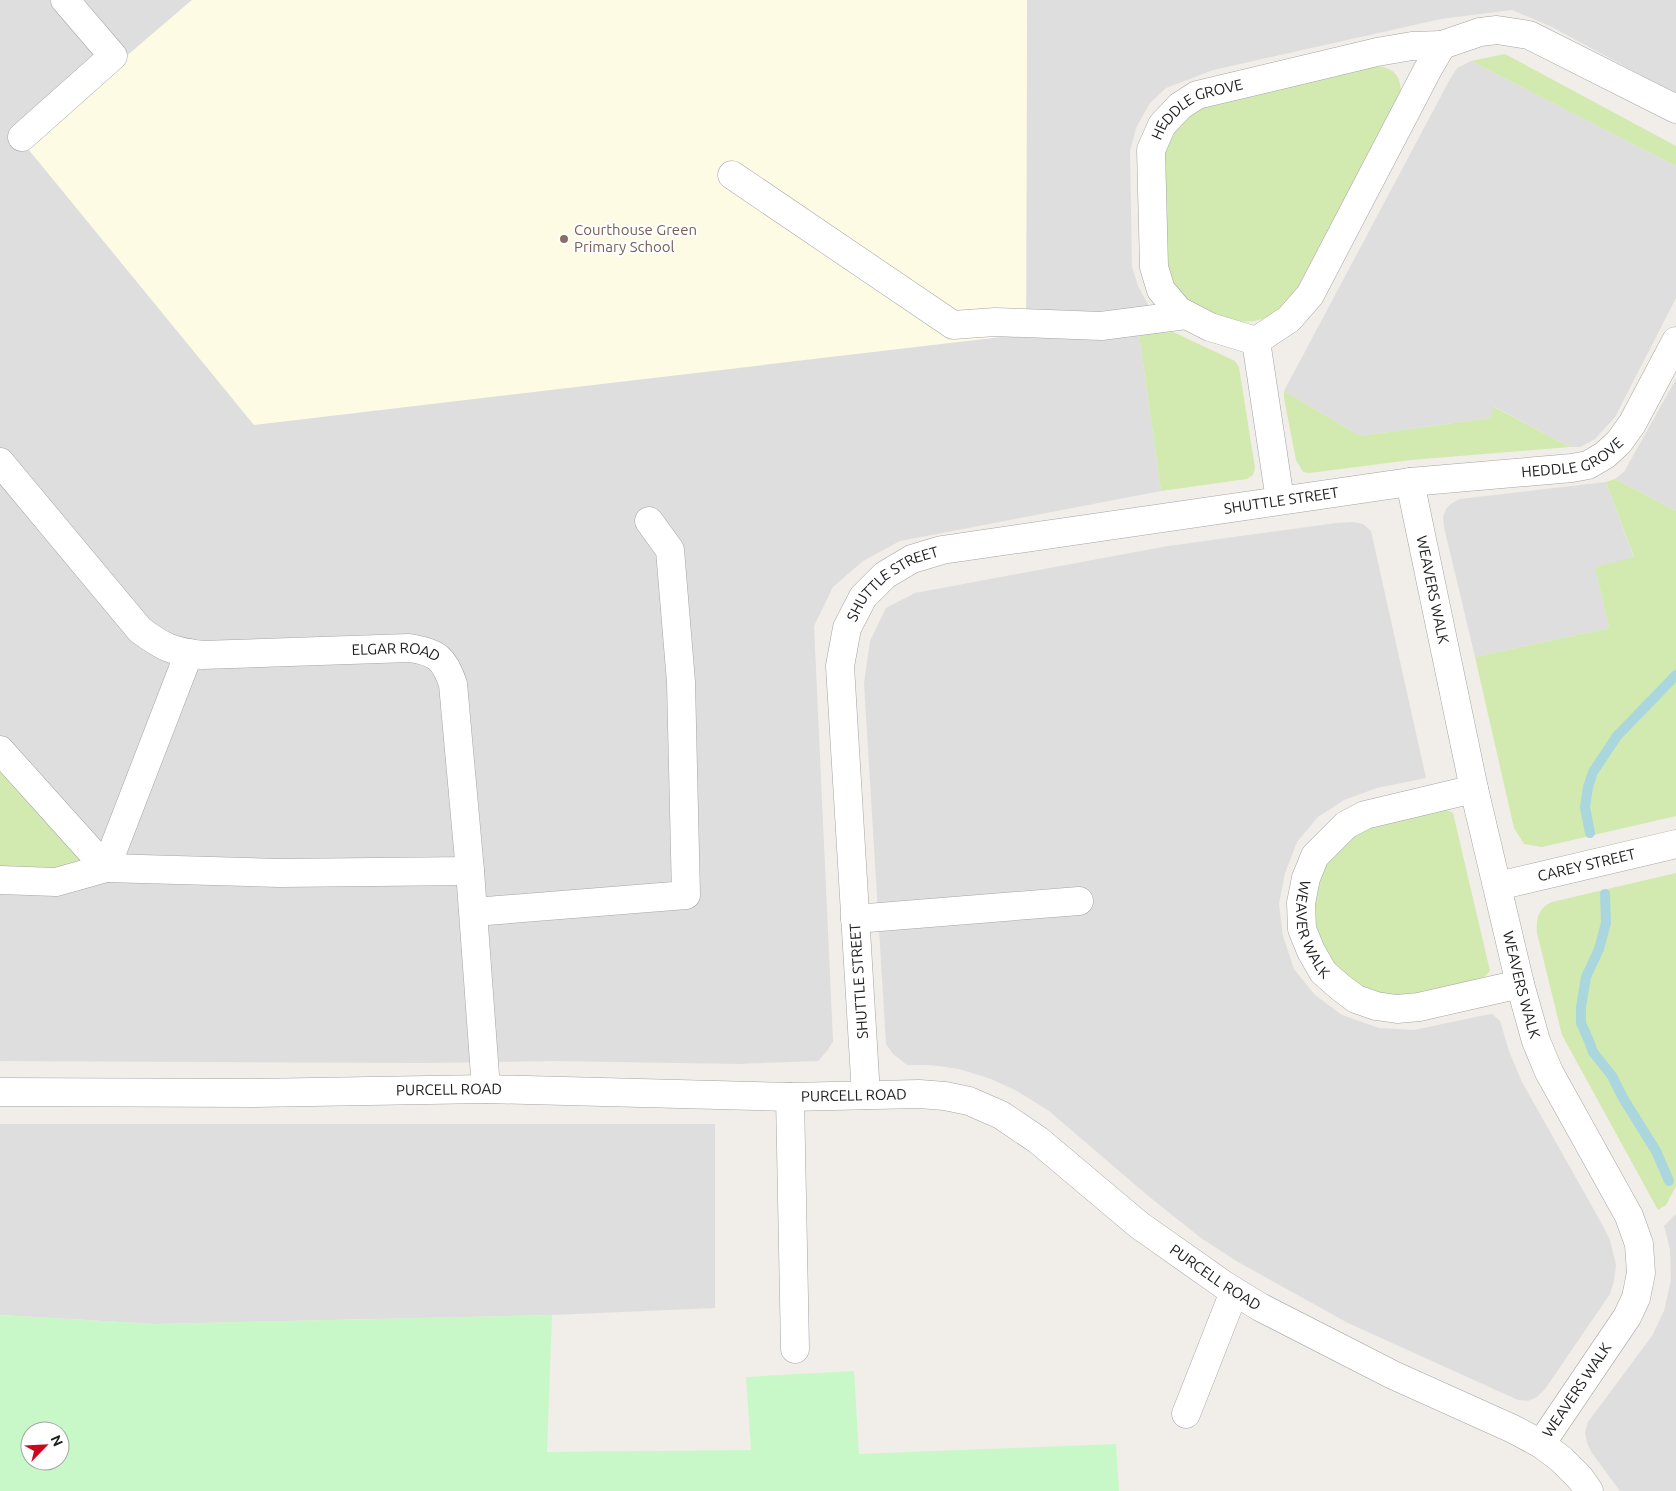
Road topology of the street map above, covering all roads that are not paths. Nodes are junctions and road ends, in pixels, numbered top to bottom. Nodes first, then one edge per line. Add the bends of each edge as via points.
1 (65, 0) edge
2 (1442, 45) junction
3 (1676, 109) edge
4 (22, 137) dead end
5 (732, 175) dead end
6 (1186, 315) junction
7 (1256, 341) junction
8 (1676, 341) edge
9 (0, 462) edge
10 (1410, 482) junction
11 (1280, 500) junction
12 (650, 520) dead end
13 (189, 653) junction
14 (0, 750) edge
15 (1474, 789) junction
16 (1676, 844) edge
17 (106, 868) junction
18 (470, 871) junction
19 (0, 880) edge
20 (1498, 886) junction
21 (1079, 901) dead end
22 (474, 912) junction
23 (855, 919) junction
24 (1520, 984) junction
25 (486, 1089) junction
26 (0, 1092) edge
27 (866, 1095) junction
28 (790, 1097) junction
29 (1234, 1292) junction
30 (795, 1349) dead end
31 (1186, 1414) dead end
32 (1541, 1444) junction
33 (1589, 1491) edge

1 - 4 street via 113,56
2 - 3 street, HEDDLE GROVE via 1480,32 1497,30 1529,35
2 - 6 street, HEDDLE GROVE via 1377,52 1197,95 1180,106 1162,125 1151,150 1154,268 1161,290
2 - 7 street via 1310,295 1289,319
5 - 6 street via 953,325 995,322 1100,326
6 - 7 street, HEDDLE GROVE via 1210,327
7 - 11 street
8 - 10 street, HEDDLE GROVE via 1632,424 1606,455 1588,465
9 - 13 street, ELGAR ROAD via 140,630 158,644
10 - 11 street, SHUTTLE STREET
10 - 15 street, WEAVERS WALK
11 - 23 street, SHUTTLE STREET via 942,550 912,558 885,575 863,597 847,628 840,666
12 - 22 street via 670,550 681,682 686,895
13 - 17 street
13 - 18 street, ELGAR ROAD via 409,648 428,650 440,659 453,684
14 - 17 street
15 - 20 street, WEAVERS WALK
15 - 24 street, WEAVER WALK via 1365,815 1346,825 1315,856 1301,903 1302,929 1323,972 1356,999 1376,1006 1396,1009 1420,1006
16 - 20 street, CAREY STREET
17 - 18 street via 279,874
17 - 19 street via 56,882
18 - 22 street, ELGAR ROAD
20 - 24 street, WEAVERS WALK
21 - 23 street
22 - 25 street, ELGAR ROAD
23 - 27 street, SHUTTLE STREET
24 - 32 street, WEAVERS WALK via 1536,1041 1550,1072 1629,1216 1639,1244 1641,1273 1636,1298 1627,1317
25 - 26 street, PURCELL ROAD via 249,1093
25 - 28 street, PURCELL ROAD
27 - 28 street, PURCELL ROAD
27 - 29 street, PURCELL ROAD via 945,1096 969,1101 1001,1115 1038,1140 1139,1225
28 - 30 street
29 - 31 street
29 - 32 street, PURCELL ROAD via 1393,1375
32 - 33 street, PURCELL ROAD via 1561,1459

